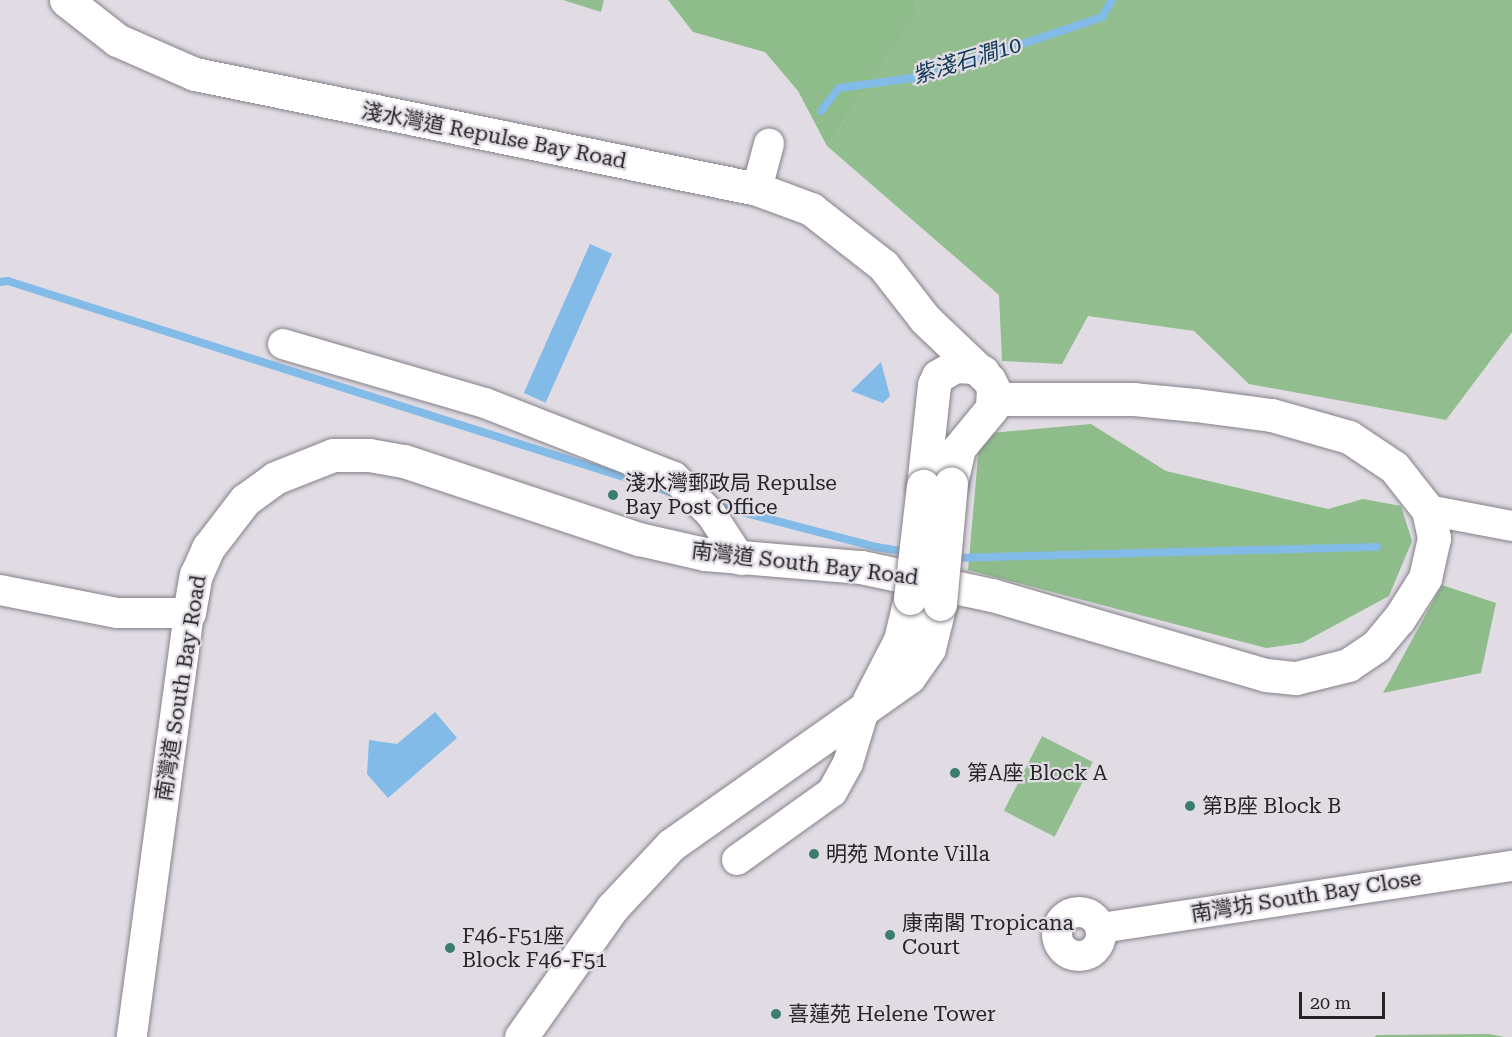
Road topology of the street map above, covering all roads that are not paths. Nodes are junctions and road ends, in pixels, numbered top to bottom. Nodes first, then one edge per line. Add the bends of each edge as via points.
1 (66, 0) edge
2 (769, 144) dead end
3 (757, 189) junction
4 (907, 296) junction
5 (283, 344) dead end
6 (933, 394) junction
7 (986, 398) junction
8 (937, 485) junction
9 (1428, 510) junction
10 (1512, 526) edge
11 (735, 548) junction
12 (7, 597) edge
13 (189, 613) junction
14 (864, 710) junction
15 (737, 860) dead end
16 (1512, 866) edge
17 (1101, 928) dead end
18 (132, 1037) edge
19 (521, 1037) edge

1 - 3 main road, 淺水灣道 Repulse Bay Road via 117,40 195,75
2 - 3 street
3 - 4 main road, 淺水灣道 Repulse Bay Road via 789,199 832,222 884,265
4 - 6 main road, 淺水灣道 Repulse Bay Road via 927,345
4 - 7 main road, 淺水灣道 Repulse Bay Road
5 - 11 street via 485,403 674,477 694,494
6 - 7 main road via 943,421 951,426
6 - 7 main road via 938,376 955,366 974,367
6 - 8 main road, 淺水灣道 Repulse Bay Road
7 - 8 main road, 淺水灣道 Repulse Bay Road
7 - 9 main road, 南灣道 South Bay Road via 1134,399 1271,415 1313,424 1376,451 1412,484
8 - 14 main road, 淺水灣道 Repulse Bay Road, bridge via 925,601 934,635 919,666
9 - 10 street
9 - 11 main road, 南灣道 South Bay Road via 1434,538 1431,558 1425,578 1400,619 1376,646 1348,665 1296,678 1266,675 992,595 896,572
11 - 13 main road, 南灣道 South Bay Road via 639,539 404,461 369,455 333,456 275,478 245,500 208,548 196,575
12 - 13 street via 117,613
13 - 18 street, 南灣道 South Bay Road
14 - 15 street via 848,763 832,792
14 - 19 main road, 淺水灣道 Repulse Bay Road via 689,830 656,860 589,938
16 - 17 street, 南灣坊 South Bay Close

